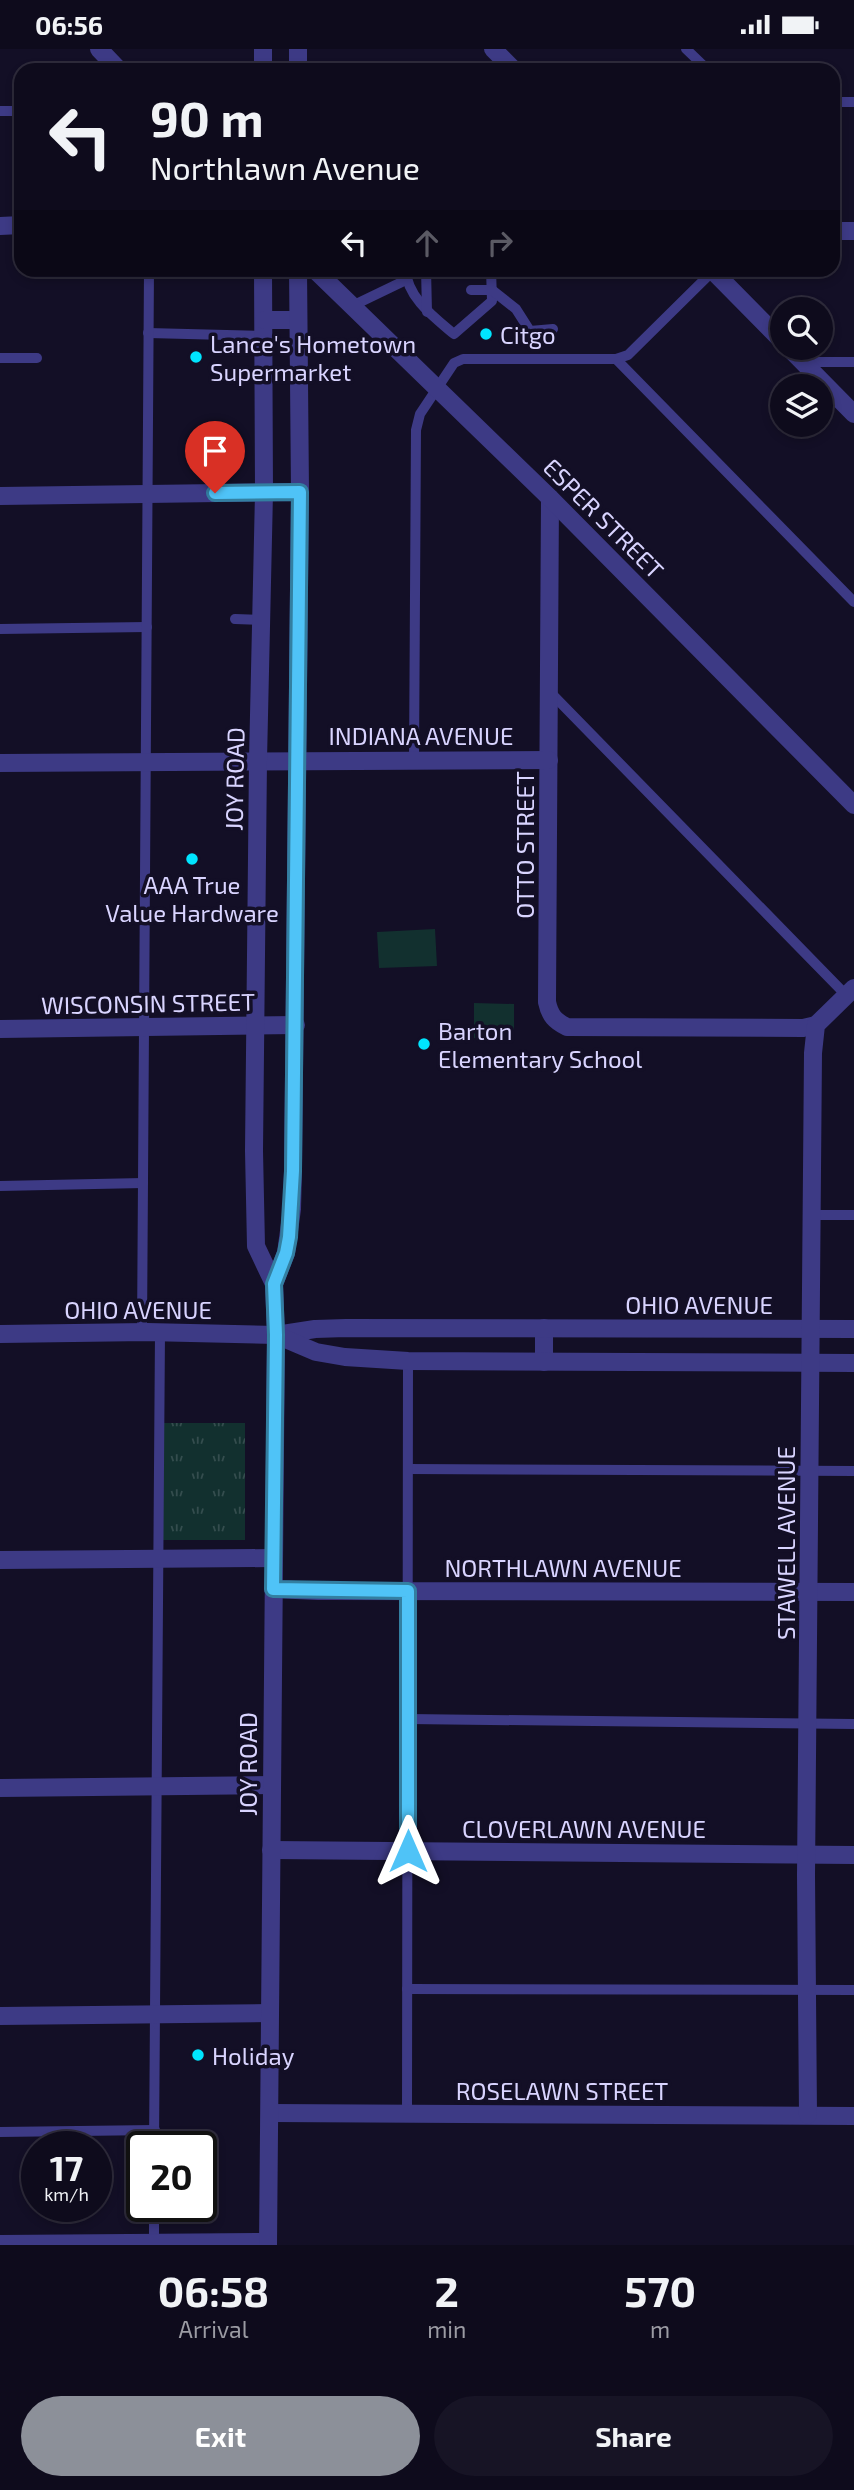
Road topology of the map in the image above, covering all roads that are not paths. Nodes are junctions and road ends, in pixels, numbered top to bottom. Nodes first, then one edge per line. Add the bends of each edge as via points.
1 (99, 49) edge
2 (493, 49) edge
3 (686, 49) edge
4 (112, 63) edge
5 (507, 63) edge
6 (701, 63) edge
7 (149, 277) edge
8 (263, 277) edge
9 (298, 277) edge
10 (322, 277) edge
11 (403, 277) edge
12 (407, 277) edge
13 (428, 277) edge
14 (491, 277) edge
15 (705, 277) edge
16 (719, 277) edge
17 (471, 290) dead end
18 (492, 290) junction
19 (352, 306) junction
20 (427, 312) junction
21 (298, 320) junction
22 (264, 328) junction
23 (553, 329) dead end
24 (770, 329) edge
25 (148, 333) junction
26 (0, 358) edge
27 (37, 358) dead end
28 (617, 359) junction
29 (803, 362) joint
30 (854, 362) edge
31 (437, 389) junction
32 (854, 414) edge
33 (300, 492) junction
34 (264, 493) junction
35 (148, 494) junction
36 (0, 496) edge
37 (550, 498) junction
38 (854, 602) edge
39 (235, 619) dead end
40 (149, 620) junction
41 (261, 621) junction
42 (0, 629) edge
43 (548, 691) junction
44 (258, 760) junction
45 (298, 760) junction
46 (414, 760) junction
47 (549, 760) junction
48 (146, 761) junction
49 (0, 762) edge
50 (854, 805) edge
51 (850, 992) edge
52 (296, 1025) junction
53 (816, 1025) junction
54 (256, 1026) junction
55 (144, 1027) junction
56 (0, 1029) edge
57 (143, 1183) junction
58 (0, 1186) edge
59 (812, 1215) junction
60 (854, 1215) edge
61 (274, 1284) junction
62 (544, 1328) junction
63 (811, 1329) junction
64 (854, 1329) edge
65 (142, 1332) junction
66 (160, 1332) junction
67 (0, 1335) edge
68 (276, 1335) junction
69 (408, 1361) junction
70 (544, 1362) junction
71 (810, 1363) junction
72 (854, 1363) edge
73 (408, 1469) junction
74 (810, 1471) junction
75 (854, 1471) edge
76 (273, 1558) junction
77 (159, 1559) junction
78 (0, 1560) edge
79 (273, 1589) junction
80 (408, 1591) junction
81 (809, 1591) junction
82 (854, 1592) edge
83 (408, 1719) junction
84 (808, 1724) junction
85 (854, 1724) edge
86 (272, 1785) junction
87 (156, 1786) junction
88 (0, 1788) edge
89 (271, 1850) junction
90 (408, 1851) junction
91 (807, 1854) junction
92 (854, 1855) edge
93 (407, 1989) junction
94 (807, 1990) junction
95 (854, 1990) edge
96 (271, 2013) junction
97 (156, 2014) junction
98 (0, 2016) edge
99 (270, 2113) junction
100 (407, 2114) junction
101 (808, 2115) junction
102 (854, 2116) edge
103 (155, 2130) joint
104 (0, 2132) edge
105 (154, 2222) edge
106 (154, 2243) junction
107 (268, 2243) edge
108 (0, 2244) edge

1 - 4 street
2 - 5 street
3 - 6 lane
7 - 25 lane
8 - 22 street, JOY ROAD
9 - 21 street, JOY ROAD
10 - 19 street, ESPER STREET
11 - 19 lane
12 - 20 lane
13 - 20 lane via 432,290
14 - 18 lane
15 - 28 lane via 642,342
16 - 24 street
17 - 18 lane
18 - 20 lane via 492,300 454,334
18 - 23 lane via 516,309 530,331
19 - 31 street, ESPER STREET
21 - 22 street
21 - 33 street, JOY ROAD
22 - 25 lane
22 - 34 street, JOY ROAD
25 - 35 lane
26 - 27 lane
28 - 31 lane via 463,359 454,363
28 - 38 lane
29 - 30 lane
29 - 32 street
31 - 37 street, ESPER STREET
31 - 46 lane via 419,414 416,430
33 - 34 street
33 - 45 street, JOY ROAD
34 - 35 street
34 - 41 street, JOY ROAD
35 - 36 street
35 - 40 lane
37 - 43 street, OTTO STREET
37 - 50 street, ESPER STREET
39 - 41 lane
40 - 42 lane
40 - 48 lane
41 - 44 street, JOY ROAD
43 - 47 street, OTTO STREET
43 - 51 lane
44 - 45 street, INDIANA AVENUE
44 - 48 street, INDIANA AVENUE
44 - 54 street, JOY ROAD
45 - 46 street, INDIANA AVENUE
45 - 52 street, JOY ROAD
46 - 47 street, INDIANA AVENUE
47 - 53 street, OTTO STREET via 547,1003 556,1022 568,1027
48 - 49 street, INDIANA AVENUE
48 - 55 lane
51 - 53 street
52 - 54 street, WISCONSIN STREET
52 - 61 street, JOY ROAD via 292,1209 286,1253
53 - 59 street, STAWELL AVENUE
54 - 55 street, WISCONSIN STREET
54 - 61 street, JOY ROAD via 256,1246
55 - 56 street, WISCONSIN STREET
55 - 57 lane
57 - 58 lane
57 - 65 lane
59 - 60 lane
59 - 63 street, STAWELL AVENUE
61 - 68 street, JOY ROAD
62 - 63 street, OHIO AVENUE
62 - 68 street, OHIO AVENUE via 346,1328
62 - 70 street
63 - 64 street, OHIO AVENUE
63 - 71 street, STAWELL AVENUE
65 - 66 street, OHIO AVENUE
65 - 67 street, OHIO AVENUE
66 - 68 street, OHIO AVENUE
66 - 77 lane
68 - 69 street, OHIO AVENUE via 317,1352
68 - 76 street, JOY ROAD
69 - 70 street, OHIO AVENUE
69 - 73 lane
70 - 71 street, OHIO AVENUE
71 - 72 street, OHIO AVENUE
71 - 74 street, STAWELL AVENUE
73 - 74 lane
73 - 80 lane
74 - 75 lane
74 - 81 street, STAWELL AVENUE
76 - 77 street
76 - 79 street, JOY ROAD
77 - 78 street
77 - 87 lane
79 - 80 street, NORTHLAWN AVENUE
79 - 86 street, JOY ROAD
80 - 81 street, NORTHLAWN AVENUE
80 - 83 lane
81 - 82 street, NORTHLAWN AVENUE
81 - 84 street, STAWELL AVENUE
83 - 84 lane
83 - 90 lane
84 - 85 lane
84 - 91 street, STAWELL AVENUE
86 - 87 street
86 - 89 street, JOY ROAD
87 - 88 street
87 - 97 lane
89 - 90 street, CLOVERLAWN AVENUE
89 - 96 street, JOY ROAD
90 - 91 street, CLOVERLAWN AVENUE
90 - 93 lane
91 - 92 street, CLOVERLAWN AVENUE
91 - 94 street, STAWELL AVENUE
93 - 94 lane
93 - 100 lane
94 - 95 lane
94 - 101 street, STAWELL AVENUE
96 - 97 street
96 - 99 street, JOY ROAD
97 - 98 street
97 - 103 lane
99 - 100 street, ROSELAWN STREET
99 - 107 street, JOY ROAD
100 - 101 street, ROSELAWN STREET
101 - 102 street, ROSELAWN STREET
103 - 104 lane
105 - 106 lane
106 - 107 street
106 - 108 street

